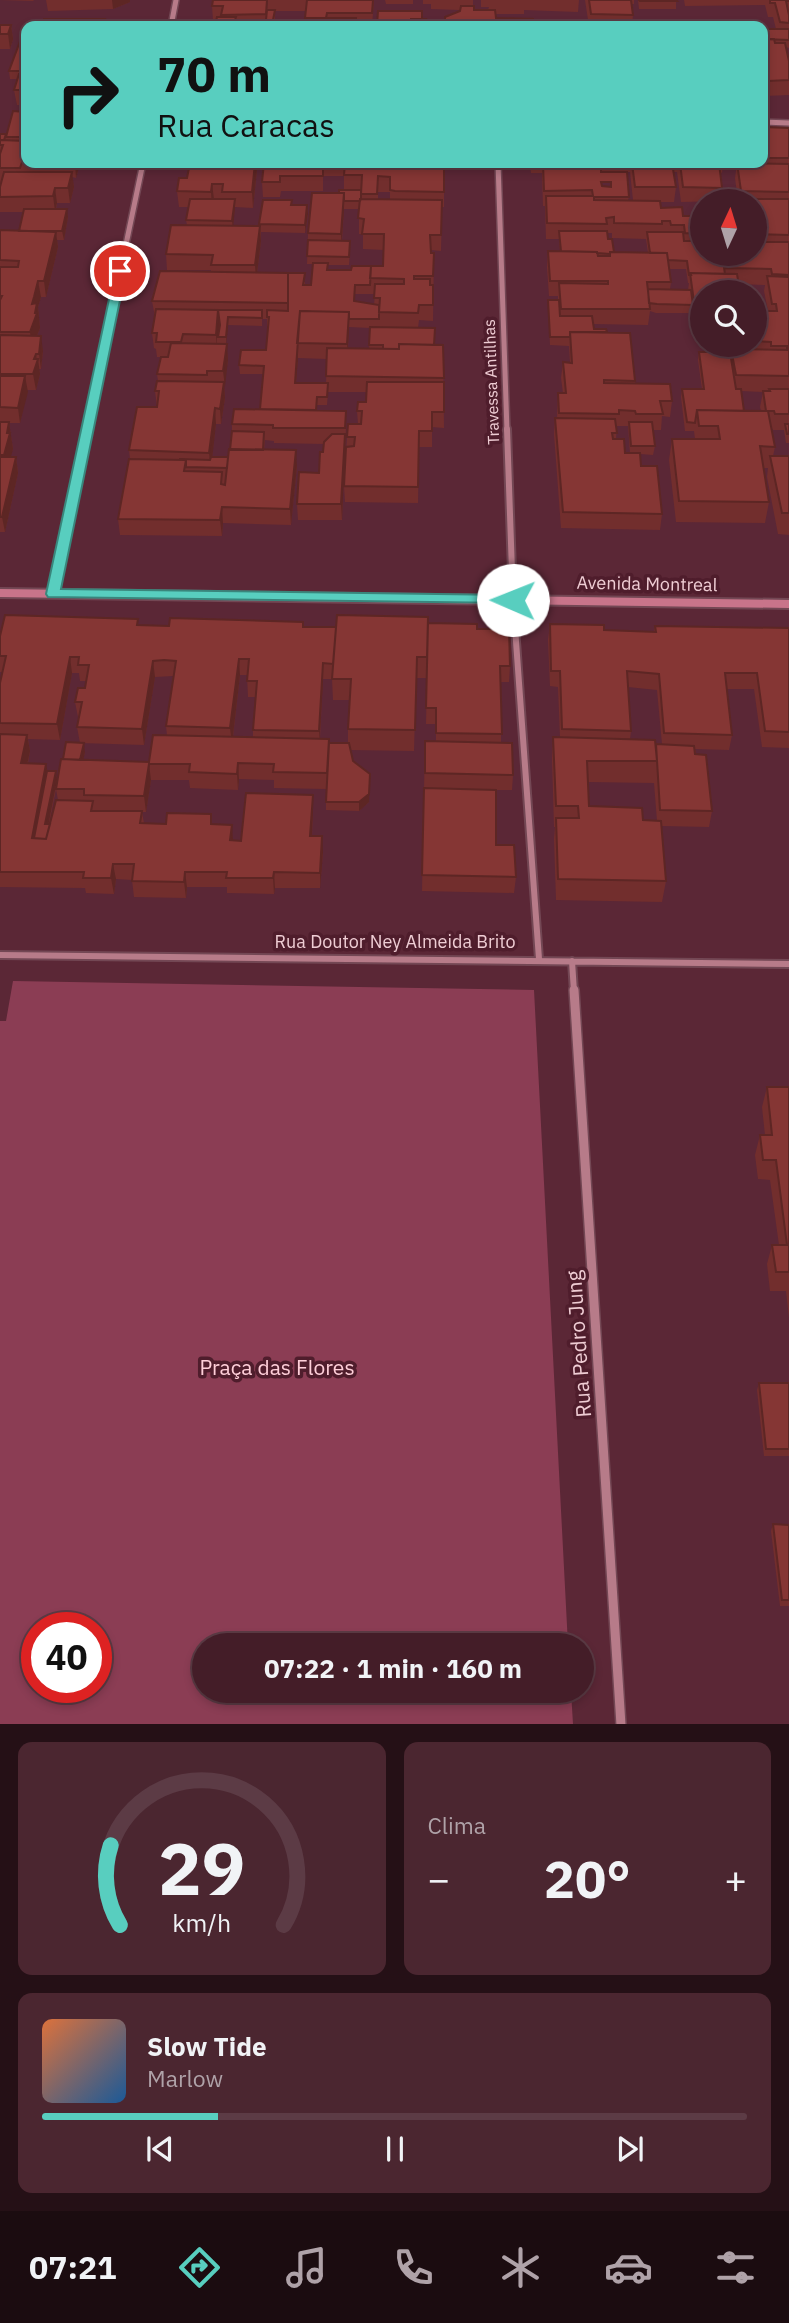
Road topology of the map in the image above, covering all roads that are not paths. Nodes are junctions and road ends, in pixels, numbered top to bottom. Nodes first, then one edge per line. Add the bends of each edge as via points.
1 (176, 0) edge
2 (172, 21) edge
3 (768, 122) edge
4 (789, 123) edge
5 (142, 168) edge
6 (498, 168) edge
7 (0, 593) edge
8 (53, 594) junction
9 (513, 600) junction
10 (789, 604) edge
11 (0, 955) edge
12 (539, 959) junction
13 (572, 961) junction
14 (789, 964) edge
15 (621, 1724) edge

1 - 2 street
3 - 4 street
5 - 8 street
6 - 9 street, Travessa Antilhas
7 - 8 street, Avenida Montreal
8 - 9 street, Avenida Montreal
9 - 10 street, Avenida Montreal
9 - 12 street, Travessa Antilhas
11 - 12 street, Rua Doutor Ney Almeida Brito
12 - 13 street, Rua Doutor Ney Almeida Brito
13 - 14 street, Rua Doutor Ney Almeida Brito
13 - 15 street, Rua Pedro Jung

